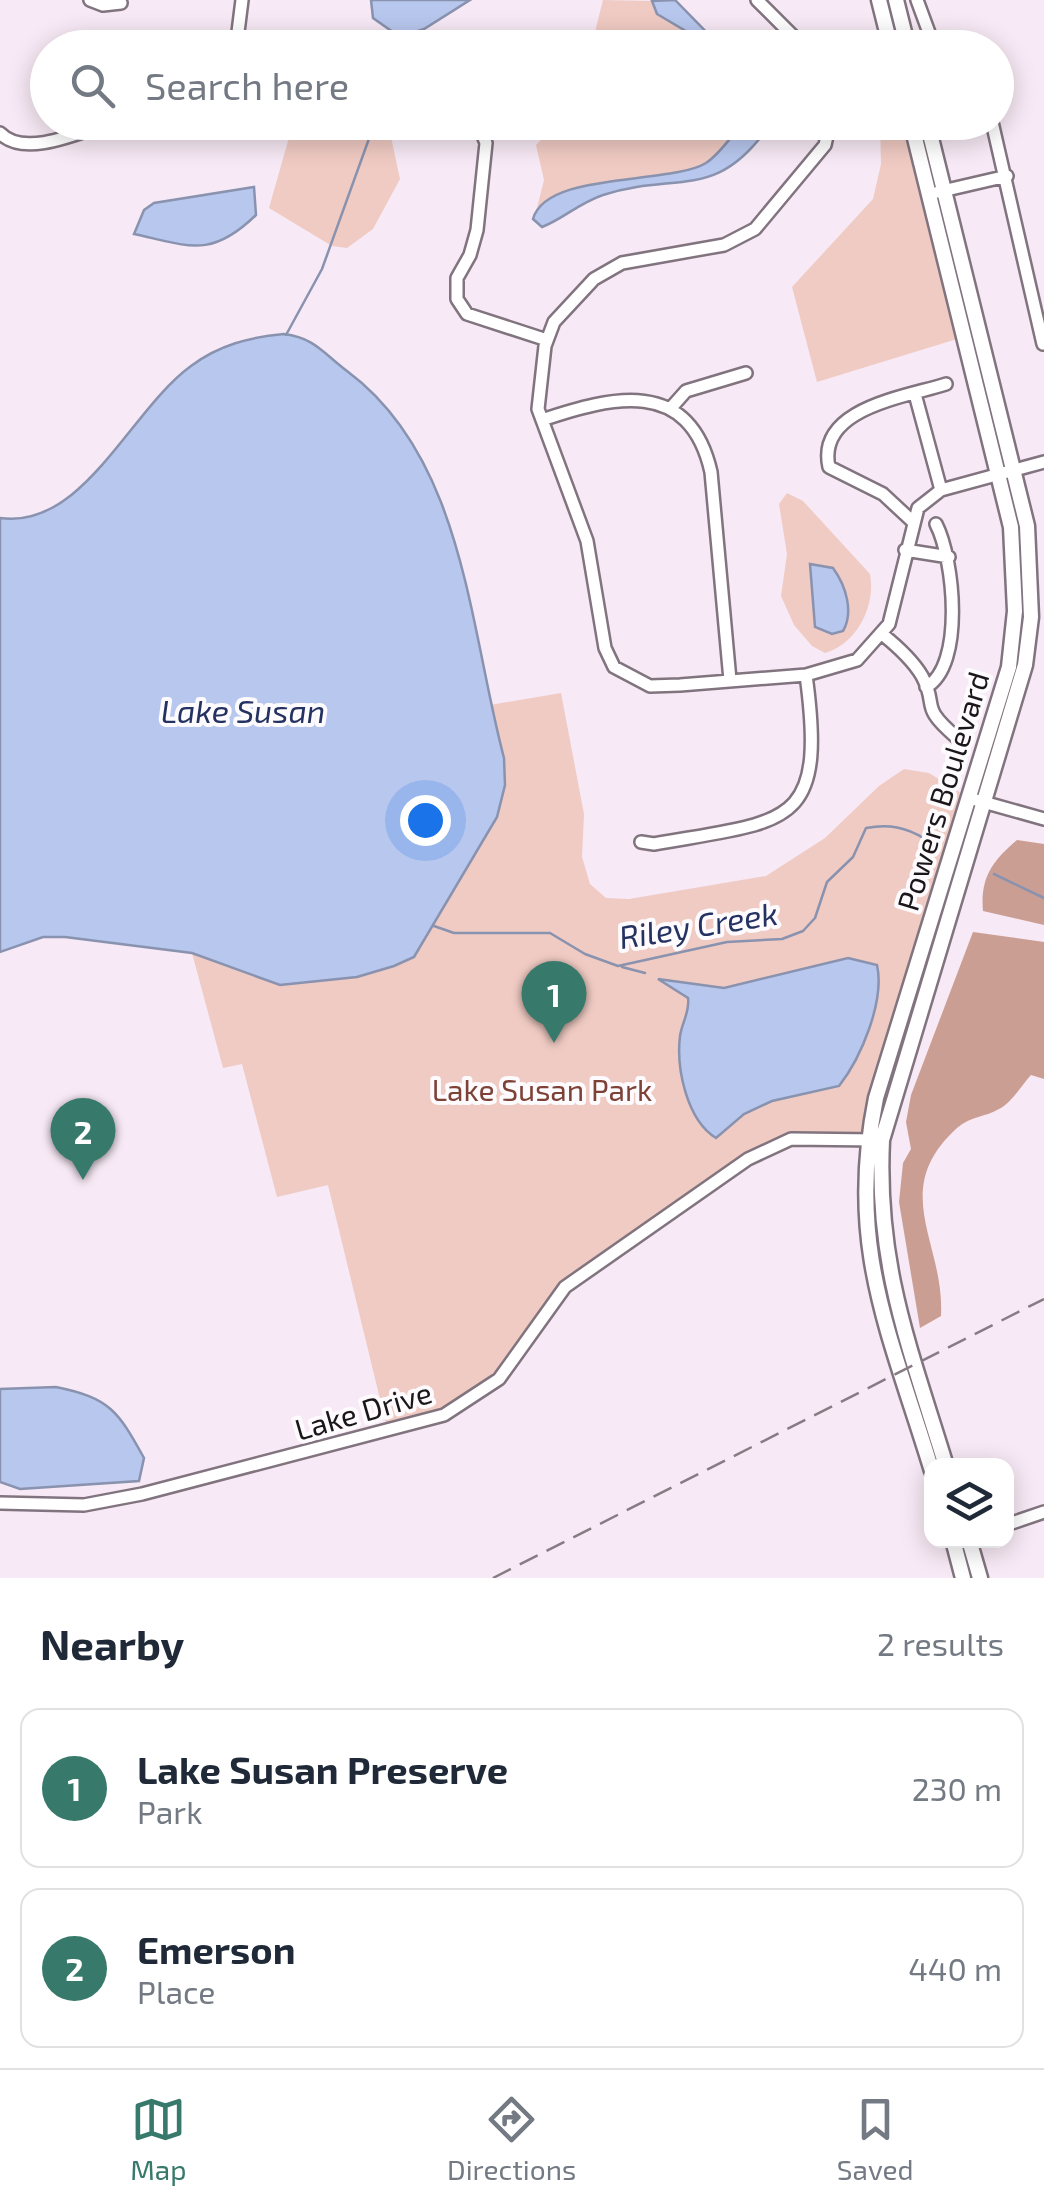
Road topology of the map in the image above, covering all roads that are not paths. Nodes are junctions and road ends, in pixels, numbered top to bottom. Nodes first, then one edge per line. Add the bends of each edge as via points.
1 (90, 0) edge
2 (242, 0) edge
3 (757, 0) edge
4 (879, 0) edge
5 (896, 0) edge
6 (917, 0) edge
7 (120, 3) dead end
8 (238, 30) edge
9 (787, 30) edge
10 (887, 30) edge
11 (904, 30) edge
12 (928, 30) edge
13 (0, 132) edge
14 (46, 140) edge
15 (485, 140) edge
16 (826, 140) edge
17 (917, 140) edge
18 (929, 140) edge
19 (997, 140) edge
20 (1007, 176) junction
21 (936, 192) junction
22 (547, 340) junction
23 (1043, 344) edge
24 (746, 373) dead end
25 (946, 384) dead end
26 (915, 394) junction
27 (670, 409) junction
28 (542, 420) junction
29 (1044, 462) edge
30 (1015, 470) junction
31 (999, 474) junction
32 (941, 490) junction
33 (912, 521) junction
34 (936, 524) dead end
35 (905, 550) junction
36 (949, 556) junction
37 (882, 634) junction
38 (806, 675) junction
39 (730, 680) junction
40 (926, 686) junction
41 (956, 737) dead end
42 (969, 798) junction
43 (985, 802) junction
44 (1044, 820) edge
45 (641, 842) dead end
46 (875, 1139) junction
47 (928, 1458) edge
48 (944, 1458) edge
49 (0, 1503) edge
50 (1044, 1512) edge
51 (1014, 1521) edge
52 (959, 1548) edge
53 (962, 1548) edge
54 (963, 1578) edge
55 (980, 1578) edge

1 - 7 street
2 - 8 street
3 - 9 street
4 - 10 main road
5 - 11 main road
6 - 12 street
13 - 14 street via 13,142
15 - 22 street via 477,230 457,278 457,299 467,314
16 - 22 street via 755,229 724,245 608,271 572,298
17 - 21 main road, Powers Boulevard
18 - 21 main road, Powers Boulevard
19 - 20 street
20 - 21 street
20 - 23 street
21 - 30 main road, Powers Boulevard
21 - 31 main road, Powers Boulevard
22 - 28 street via 539,386
24 - 27 street via 686,391
25 - 26 street
26 - 32 street
26 - 33 street via 838,427 826,454 829,466 883,494
27 - 28 street via 626,398
27 - 39 street via 707,455
28 - 39 street via 587,542 614,667 650,686
29 - 30 street
30 - 31 street
30 - 43 main road, Powers Boulevard via 1027,526 1031,617 1025,664
31 - 32 street
31 - 42 main road, Powers Boulevard via 1012,528 1015,612 1008,666
32 - 33 street
33 - 35 street
34 - 36 street
35 - 36 street
35 - 37 street via 898,600
36 - 40 street via 947,663
37 - 38 street via 857,660
37 - 40 street
38 - 39 street
38 - 45 street via 813,768 793,805 764,823
40 - 41 street via 931,714
42 - 43 street
42 - 46 main road, Powers Boulevard via 876,1098
43 - 44 street
43 - 46 main road, Powers Boulevard
46 - 47 main road, Powers Boulevard via 864,1222 870,1268
46 - 48 main road, Powers Boulevard via 884,1252
46 - 49 street, Lake Drive via 791,1139 722,1176 565,1287 499,1379 444,1415 84,1505
50 - 51 street
52 - 54 main road
53 - 55 main road

